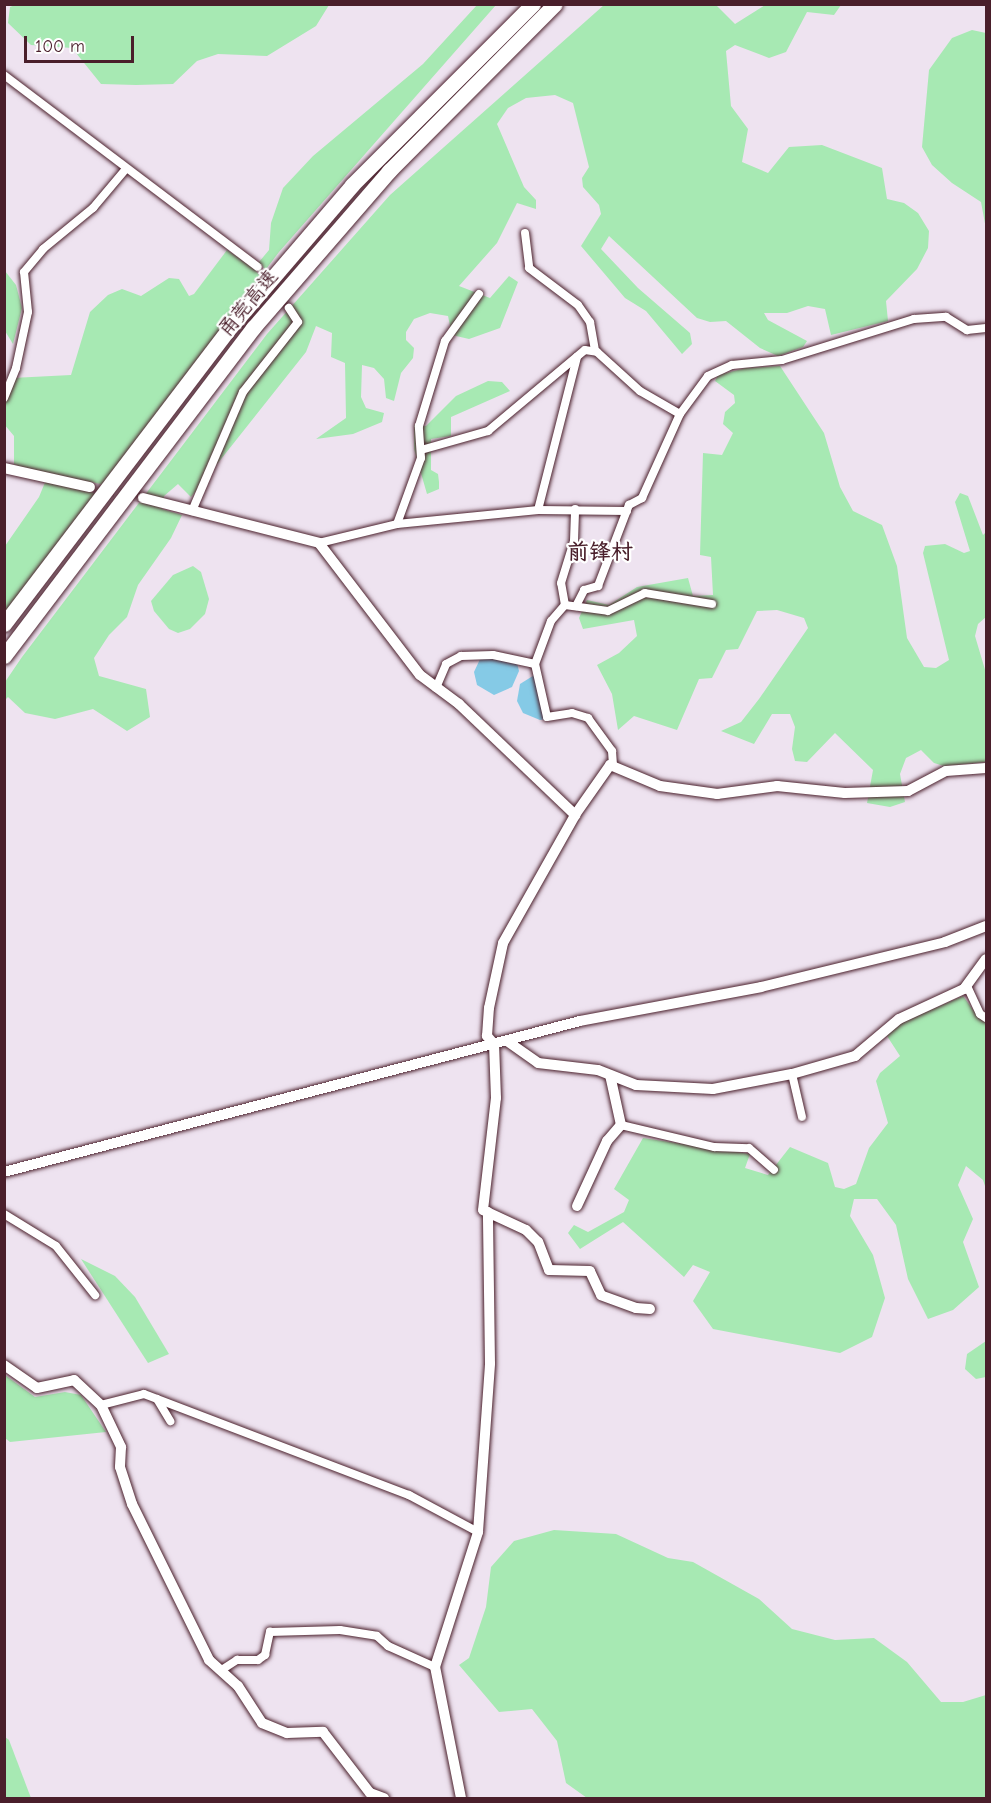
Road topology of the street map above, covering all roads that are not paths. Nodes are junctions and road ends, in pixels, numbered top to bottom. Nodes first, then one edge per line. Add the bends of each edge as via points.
1 (533, 4) edge
2 (555, 4) edge
3 (4, 75) edge
4 (125, 170) junction
5 (525, 233) dead end
6 (258, 267) tunnel mouth
7 (479, 294) dead end
8 (289, 308) tunnel mouth
9 (987, 328) edge
10 (595, 351) junction
11 (577, 355) junction
12 (4, 398) edge
13 (680, 414) junction
14 (420, 450) junction
15 (4, 468) edge
16 (90, 487) tunnel mouth
17 (143, 498) tunnel mouth
18 (575, 509) junction
19 (192, 510) junction
20 (538, 510) junction
21 (627, 511) junction
22 (398, 524) junction
23 (319, 543) junction
24 (712, 604) dead end
25 (565, 605) junction
26 (576, 606) junction
27 (4, 624) edge
28 (4, 656) edge
29 (535, 664) junction
30 (436, 688) junction
31 (613, 766) junction
32 (987, 768) edge
33 (575, 815) junction
34 (987, 926) edge
35 (987, 959) edge
36 (967, 986) junction
37 (987, 1018) edge
38 (507, 1041) junction
39 (494, 1044) junction
40 (792, 1074) junction
41 (610, 1075) junction
42 (802, 1117) dead end
43 (621, 1125) junction
44 (774, 1170) dead end
45 (4, 1172) edge
46 (577, 1206) dead end
47 (488, 1212) junction
48 (4, 1214) edge
49 (95, 1295) dead end
50 (650, 1310) dead end
51 (4, 1365) edge
52 (157, 1399) junction
53 (101, 1405) junction
54 (170, 1421) dead end
55 (478, 1532) junction
56 (435, 1667) junction
57 (223, 1670) junction
58 (384, 1798) edge
59 (461, 1798) edge

1 - 27 highway, 甬莞高速 via 352,185 235,323
2 - 28 highway, 甬莞高速 via 389,171 253,328
3 - 4 street
4 - 6 street
4 - 12 street via 93,208 43,249 24,272 28,312 16,368
5 - 10 street via 529,268 578,305 590,322
7 - 14 street via 445,342 419,426
8 - 19 street via 298,322 243,392
9 - 13 street via 974,332 946,317 914,319 782,360 732,365 708,376
10 - 11 street via 585,350
10 - 13 street via 640,391
11 - 14 street via 488,431
11 - 20 street
13 - 21 street via 642,498
14 - 22 street
15 - 16 street
17 - 19 street
18 - 20 street
18 - 21 street
18 - 25 street via 574,541 561,583
19 - 23 street
20 - 22 street
21 - 26 street via 598,586 585,590
22 - 23 street
23 - 30 street via 420,675
24 - 26 street via 645,593 608,611
25 - 26 street
25 - 29 street via 551,621
29 - 30 street via 493,655 461,656 446,664
29 - 31 street via 547,717 572,713 588,718 612,751
30 - 33 street via 459,704
31 - 32 street via 660,786 717,794 777,786 845,793 908,791 946,771
31 - 33 street via 608,767
33 - 39 street via 503,943 489,1008 487,1036
34 - 38 street via 945,942 761,987 580,1021
35 - 36 street
36 - 37 street via 980,1014
36 - 40 street via 899,1018 855,1056
38 - 39 street
38 - 41 street via 538,1063
39 - 45 street
39 - 47 street via 495,1109 483,1210
40 - 41 street via 713,1089 636,1085
40 - 42 street
41 - 43 street
43 - 44 street via 714,1147 749,1148
43 - 46 street via 607,1141
47 - 50 street via 526,1230 538,1242 549,1270 590,1271 601,1295
47 - 55 street via 490,1363
48 - 49 street via 56,1246
51 - 53 street via 37,1388 74,1380
52 - 53 street via 144,1394
52 - 54 street
52 - 55 street via 409,1495
53 - 57 street via 121,1447 120,1467 132,1504 209,1660
55 - 56 street
56 - 57 street via 388,1646 377,1636 339,1630 270,1632 265,1655 258,1660 237,1660
56 - 59 street
57 - 58 street via 262,1723 287,1733 323,1732 370,1793

